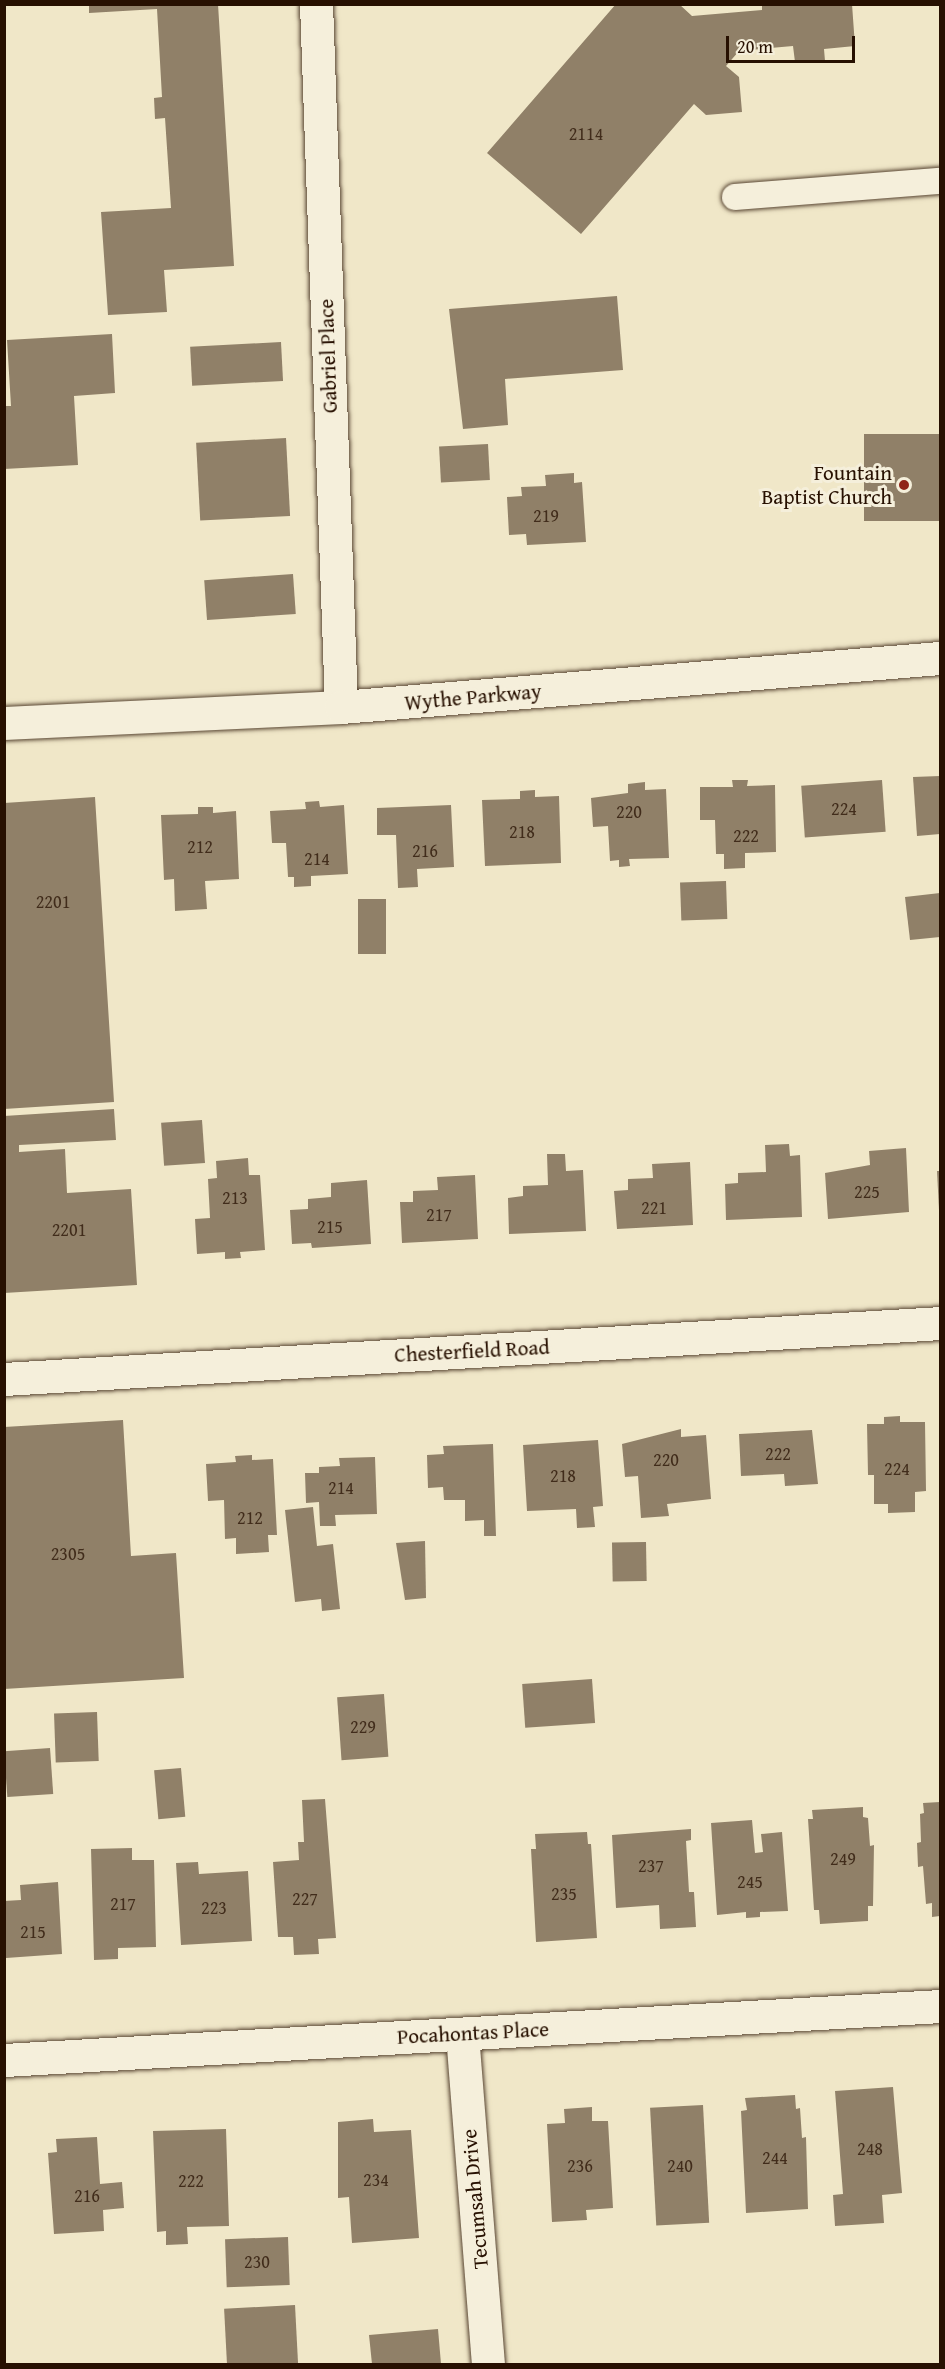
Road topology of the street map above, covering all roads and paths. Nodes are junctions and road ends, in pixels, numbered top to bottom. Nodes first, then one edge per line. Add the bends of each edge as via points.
1 (316, 4) edge
2 (940, 181) edge
3 (735, 197) dead end
4 (940, 658) edge
5 (341, 707) junction
6 (4, 723) edge
7 (940, 1323) edge
8 (4, 1379) edge
9 (940, 2006) edge
10 (462, 2034) junction
11 (4, 2060) edge
12 (488, 2364) edge

1 - 5 street, Gabriel Place
2 - 3 lane
4 - 5 street, Wythe Parkway
5 - 6 street, Wythe Parkway
7 - 8 street, Chesterfield Road
9 - 10 street, Pocahontas Place
10 - 11 street, Pocahontas Place
10 - 12 street, Tecumsah Drive

